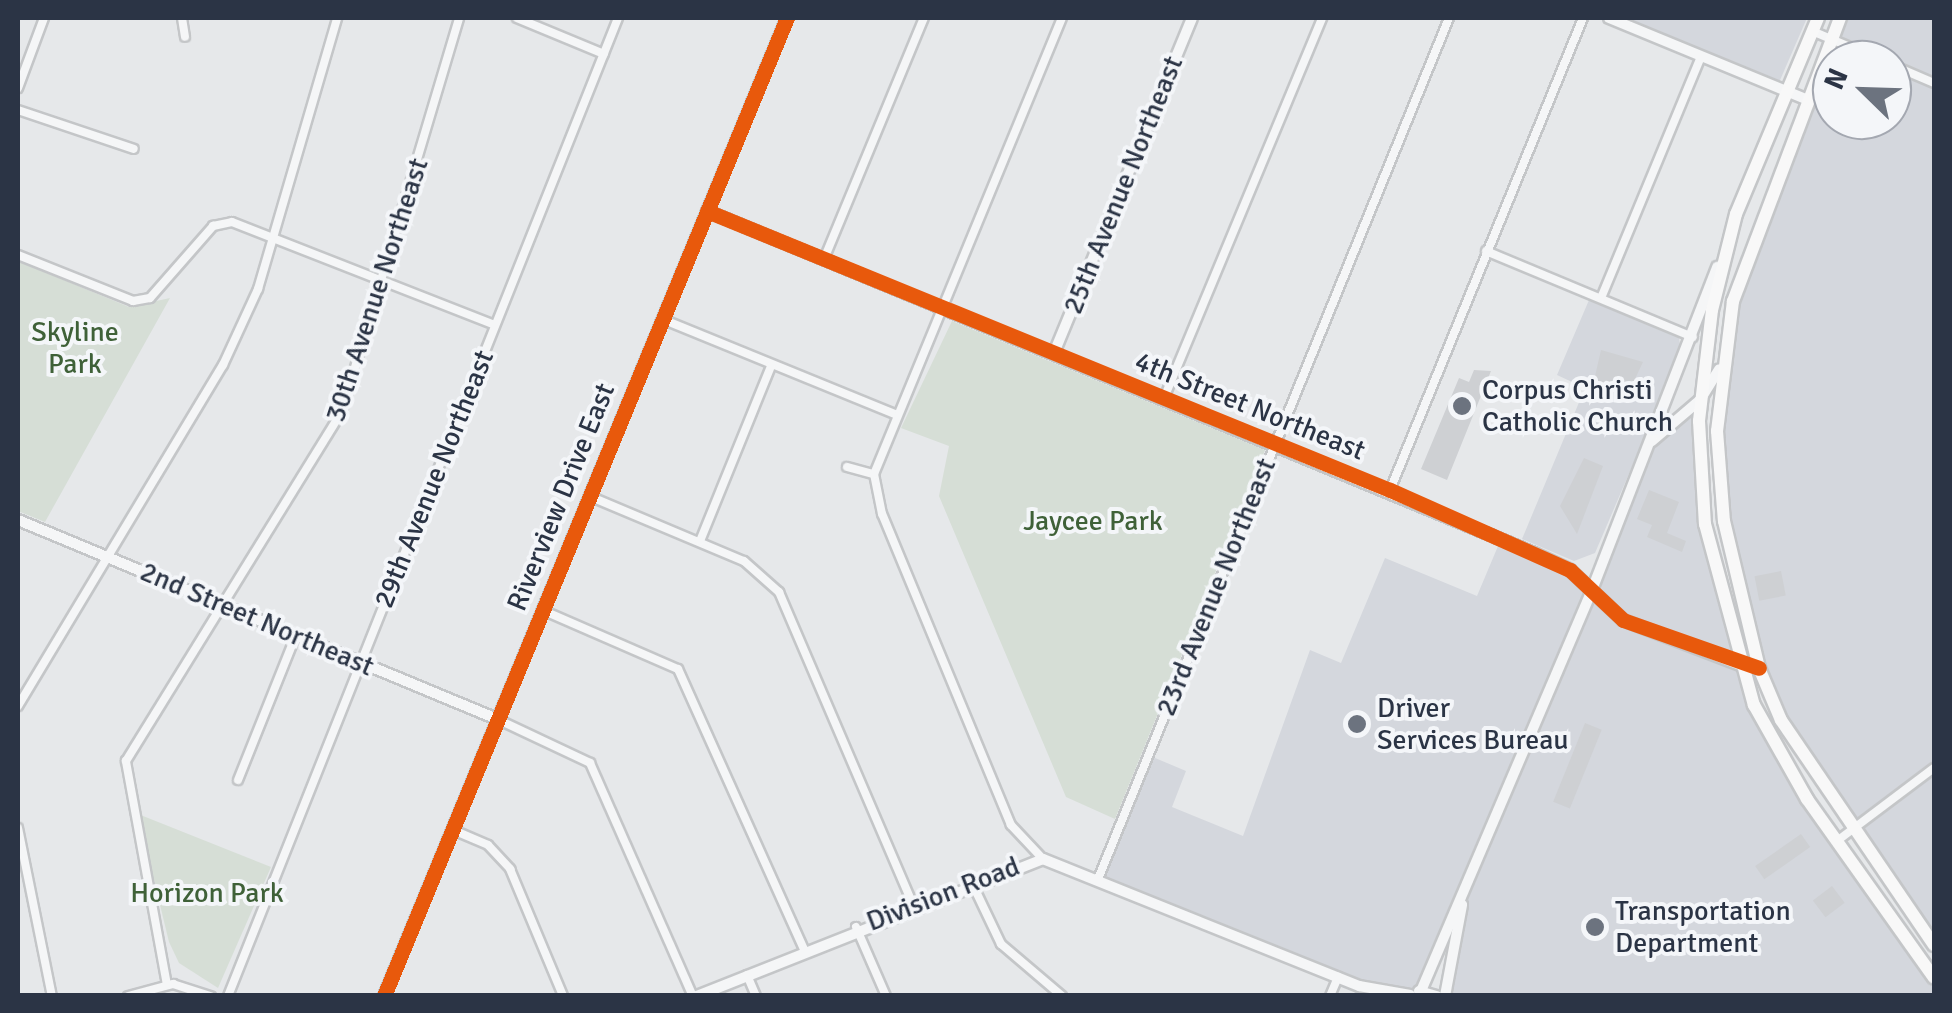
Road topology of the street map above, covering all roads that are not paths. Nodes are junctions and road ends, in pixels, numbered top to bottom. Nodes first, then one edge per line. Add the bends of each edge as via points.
1 (44, 18) edge
2 (182, 18) edge
3 (337, 18) edge
4 (459, 18) edge
5 (517, 18) edge
6 (618, 18) edge
7 (787, 18) edge
8 (924, 18) edge
9 (1062, 18) edge
10 (1192, 18) edge
11 (1322, 18) edge
12 (1449, 18) edge
13 (1583, 18) edge
14 (1609, 18) edge
15 (1840, 18) edge
16 (1815, 24) edge
17 (185, 37) dead end
18 (1832, 39) junction
19 (604, 54) junction
20 (1702, 56) junction
21 (21, 69) edge
22 (18, 88) edge
23 (1787, 91) junction
24 (1806, 99) junction
25 (18, 110) edge
26 (134, 149) dead end
27 (707, 211) junction
28 (1736, 214) junction
29 (273, 235) junction
30 (1486, 251) junction
31 (18, 255) edge
32 (824, 259) junction
33 (383, 280) junction
34 (1601, 298) junction
35 (942, 308) junction
36 (662, 319) junction
37 (495, 325) junction
38 (1692, 337) junction
39 (1054, 352) junction
40 (771, 366) junction
41 (1719, 370) junction
42 (1164, 398) junction
43 (1700, 400) junction
44 (896, 416) junction
45 (1652, 442) junction
46 (1274, 443) junction
47 (847, 466) dead end
48 (874, 474) junction
49 (1390, 490) junction
50 (588, 496) junction
51 (18, 520) edge
52 (700, 541) junction
53 (107, 557) junction
54 (1590, 595) junction
55 (221, 604) junction
56 (542, 610) junction
57 (296, 636) junction
58 (362, 663) junction
59 (1759, 668) junction
60 (1740, 669) junction
61 (18, 706) edge
62 (497, 719) junction
63 (1934, 768) edge
64 (238, 780) dead end
65 (18, 828) edge
66 (452, 830) junction
67 (1852, 830) junction
68 (1837, 841) junction
69 (1042, 860) junction
70 (1098, 879) junction
71 (971, 881) junction
72 (913, 904) junction
73 (1462, 904) junction
74 (856, 927) junction
75 (1934, 946) edge
76 (804, 950) junction
77 (748, 975) junction
78 (1338, 977) junction
79 (1934, 978) edge
80 (167, 985) junction
81 (1359, 986) junction
82 (1413, 994) edge
83 (52, 996) edge
84 (128, 996) edge
85 (211, 996) edge
86 (228, 996) edge
87 (384, 996) edge
88 (563, 996) edge
89 (695, 996) edge
90 (756, 996) edge
91 (886, 996) edge
92 (1062, 996) edge
93 (1330, 996) edge
94 (1373, 996) edge
95 (1437, 996) edge
96 (1445, 996) edge

1 - 21 street
2 - 17 street
3 - 29 street
4 - 33 street, 30th Avenue Northeast
5 - 19 street
6 - 19 street, 29th Avenue Northeast
7 - 27 street, Riverview Drive East
8 - 32 street
9 - 35 street
10 - 39 street, 25th Avenue Northeast
11 - 42 street
12 - 46 street, 23rd Avenue Northeast
13 - 30 street
14 - 20 street
15 - 18 highway
16 - 18 street
16 - 23 highway
18 - 24 highway
19 - 37 street, 29th Avenue Northeast
20 - 23 street
20 - 34 street
21 - 22 street
23 - 24 street
23 - 28 highway
24 - 41 highway via 1752,236
25 - 26 street
27 - 32 street, 4th Street Northeast
27 - 36 street, Riverview Drive East
28 - 38 street
28 - 43 highway
29 - 31 street via 213,226 150,298 134,301
29 - 33 street
29 - 53 street via 223,365
30 - 34 street
30 - 49 street
32 - 35 street, 4th Street Northeast
33 - 37 street
33 - 55 street, 30th Avenue Northeast via 328,441
34 - 38 street
35 - 39 street, 4th Street Northeast
35 - 44 street
36 - 40 street
36 - 50 street, Riverview Drive East
37 - 58 street, 29th Avenue Northeast
38 - 45 street
39 - 42 street, 4th Street Northeast
40 - 44 street
40 - 52 street
41 - 43 street
41 - 59 highway via 1724,521
42 - 46 street, 4th Street Northeast
43 - 45 street
43 - 60 highway via 1705,524
44 - 48 street
45 - 54 street
46 - 49 street, 4th Street Northeast
46 - 70 street, 23rd Avenue Northeast
47 - 48 street
48 - 69 street via 882,514 1011,825
49 - 54 street, 4th Street Northeast via 1559,564
50 - 52 street
50 - 56 street, Riverview Drive East
51 - 53 street, 2nd Street Northeast
52 - 72 street via 767,578 795,618
53 - 55 street, 2nd Street Northeast
53 - 61 street
54 - 60 street, 4th Street Northeast via 1623,620
54 - 73 street
55 - 57 street, 2nd Street Northeast
55 - 80 street, 30th Avenue Northeast via 126,761
56 - 62 street, Riverview Drive East
56 - 76 street via 658,655 684,678
57 - 58 street, 2nd Street Northeast
57 - 64 street
58 - 62 street, 2nd Street Northeast
58 - 86 street, 29th Avenue Northeast
59 - 60 street, 4th Street Northeast
59 - 67 highway via 1800,754
60 - 68 highway via 1780,754
62 - 66 street, Riverview Drive East
62 - 89 street via 569,749 598,774
63 - 67 street
65 - 83 street
66 - 87 street, Riverview Drive East
66 - 88 street via 488,845 510,869
67 - 68 street
67 - 75 highway
68 - 79 highway
69 - 70 street, Division Road
69 - 71 street, Division Road
70 - 78 street, Division Road
71 - 72 street, Division Road
71 - 92 street via 1001,944
72 - 74 street, Division Road
73 - 82 street
73 - 96 street
74 - 76 street, Division Road
74 - 91 street
76 - 77 street, Division Road
77 - 89 street, Division Road
77 - 90 street
78 - 81 street, Division Road
78 - 93 street
80 - 84 street
80 - 85 street
81 - 82 street, Division Road
81 - 94 street, Division Road
82 - 95 street, Division Road

